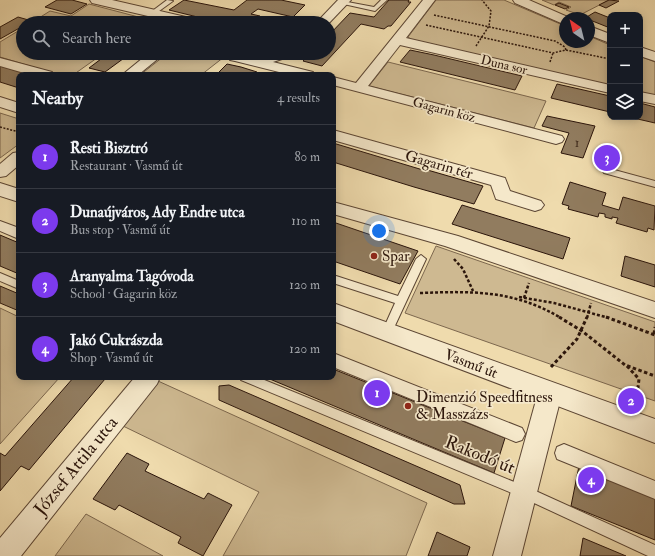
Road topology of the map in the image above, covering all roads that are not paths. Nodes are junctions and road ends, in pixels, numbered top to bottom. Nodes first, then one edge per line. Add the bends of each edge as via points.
1 (96, 0) edge
2 (384, 0) edge
3 (429, 0) edge
4 (519, 0) edge
5 (170, 1) dead end
6 (344, 1) edge
7 (153, 14) junction
8 (162, 16) edge
9 (329, 16) edge
10 (559, 17) edge
11 (595, 33) edge
12 (607, 38) edge
13 (397, 40) junction
14 (643, 52) edge
15 (655, 57) edge
16 (149, 60) edge
17 (247, 60) edge
18 (266, 60) edge
19 (0, 62) edge
20 (255, 62) junction
21 (36, 72) edge
22 (133, 72) edge
23 (296, 72) edge
24 (336, 82) edge
25 (359, 88) junction
26 (607, 88) edge
27 (643, 97) edge
28 (655, 100) edge
29 (0, 102) edge
30 (16, 107) edge
31 (336, 136) edge
32 (556, 139) dead end
33 (16, 159) edge
34 (607, 171) dead end
35 (0, 172) edge
36 (655, 184) edge
37 (0, 189) edge
38 (16, 195) edge
39 (535, 205) dead end
40 (336, 209) edge
41 (0, 226) edge
42 (16, 233) edge
43 (421, 259) dead end
44 (0, 277) edge
45 (336, 280) edge
46 (16, 284) edge
47 (401, 301) junction
48 (655, 310) edge
49 (336, 313) edge
50 (387, 332) junction
51 (336, 361) edge
52 (146, 380) edge
53 (252, 380) edge
54 (550, 393) junction
55 (655, 431) edge
56 (516, 434) dead end
57 (564, 453) dead end
58 (655, 490) edge
59 (524, 492) junction
60 (655, 552) edge
61 (3, 556) edge
62 (507, 556) edge

1 - 7 street
2 - 6 lane via 375,9
3 - 13 street
4 - 10 street
5 - 7 lane
6 - 9 street
7 - 8 street
11 - 12 street
13 - 25 street
13 - 26 street, Duna sor
14 - 15 street
16 - 22 street
17 - 20 street
18 - 20 street
19 - 21 street
20 - 23 street
24 - 25 street, Gagarin köz
25 - 32 street, Gagarin köz
27 - 28 street
29 - 30 street
31 - 39 street, Gagarin tér via 499,182 502,195
33 - 35 street
34 - 36 lane
37 - 38 street
40 - 48 street via 450,241
41 - 42 street
43 - 47 lane
44 - 46 lane
45 - 47 lane
47 - 50 lane
49 - 50 street, Vasmű út
50 - 54 street, Vasmű út
51 - 56 street
52 - 61 street, József Attila utca
53 - 59 lane, Rakodó út
54 - 55 street, Vasmű út
54 - 59 street
57 - 58 street
59 - 60 lane, Rakodó út
59 - 62 street

